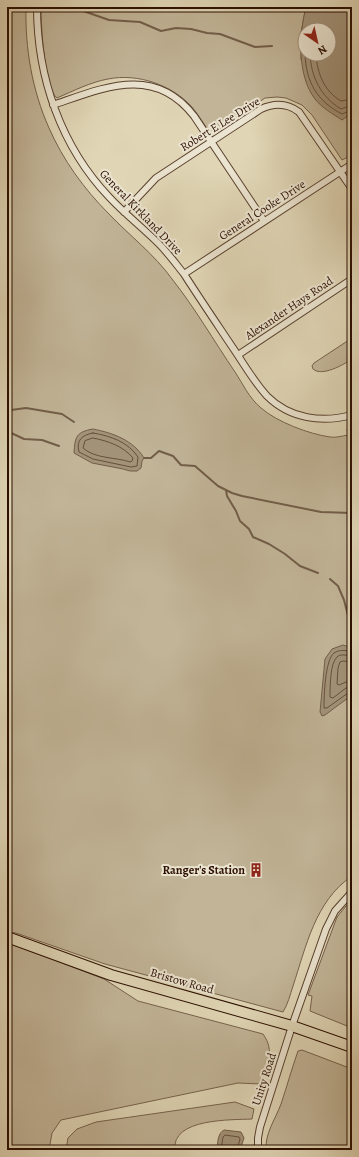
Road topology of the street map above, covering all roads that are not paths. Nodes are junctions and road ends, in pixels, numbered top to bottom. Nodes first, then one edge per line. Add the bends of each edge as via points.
1 (37, 7) edge
2 (53, 105) junction
3 (211, 142) junction
4 (352, 164) edge
5 (340, 172) junction
6 (352, 189) edge
7 (124, 212) junction
8 (264, 222) junction
9 (184, 274) junction
10 (352, 279) edge
11 (238, 355) junction
12 (352, 416) edge
13 (352, 892) edge
14 (7, 937) edge
15 (292, 1026) junction
16 (352, 1047) edge
17 (258, 1150) edge

1 - 2 street, General Kirkland Drive via 42,65
2 - 3 street via 112,86 150,86 168,94 186,107
2 - 7 street, General Kirkland Drive via 68,139 84,166
3 - 5 street, Robert E Lee Drive via 261,109 273,105 287,106 304,116
3 - 7 street, Robert E Lee Drive via 156,178
3 - 8 street
4 - 5 street, General Cooke Drive
5 - 6 street, Robert E Lee Drive
5 - 8 street, General Cooke Drive
7 - 9 street, General Kirkland Drive via 159,244
8 - 9 street, General Cooke Drive
9 - 11 street, General Kirkland Drive
10 - 11 street, Alexander Hays Road
11 - 12 street, General Kirkland Drive via 261,389 283,408 314,419 330,420
13 - 15 street, Unity Road via 340,904 326,929
14 - 15 main road, Bristow Road via 111,975
15 - 16 main road, Bristow Road
15 - 17 street, Unity Road via 260,1127

